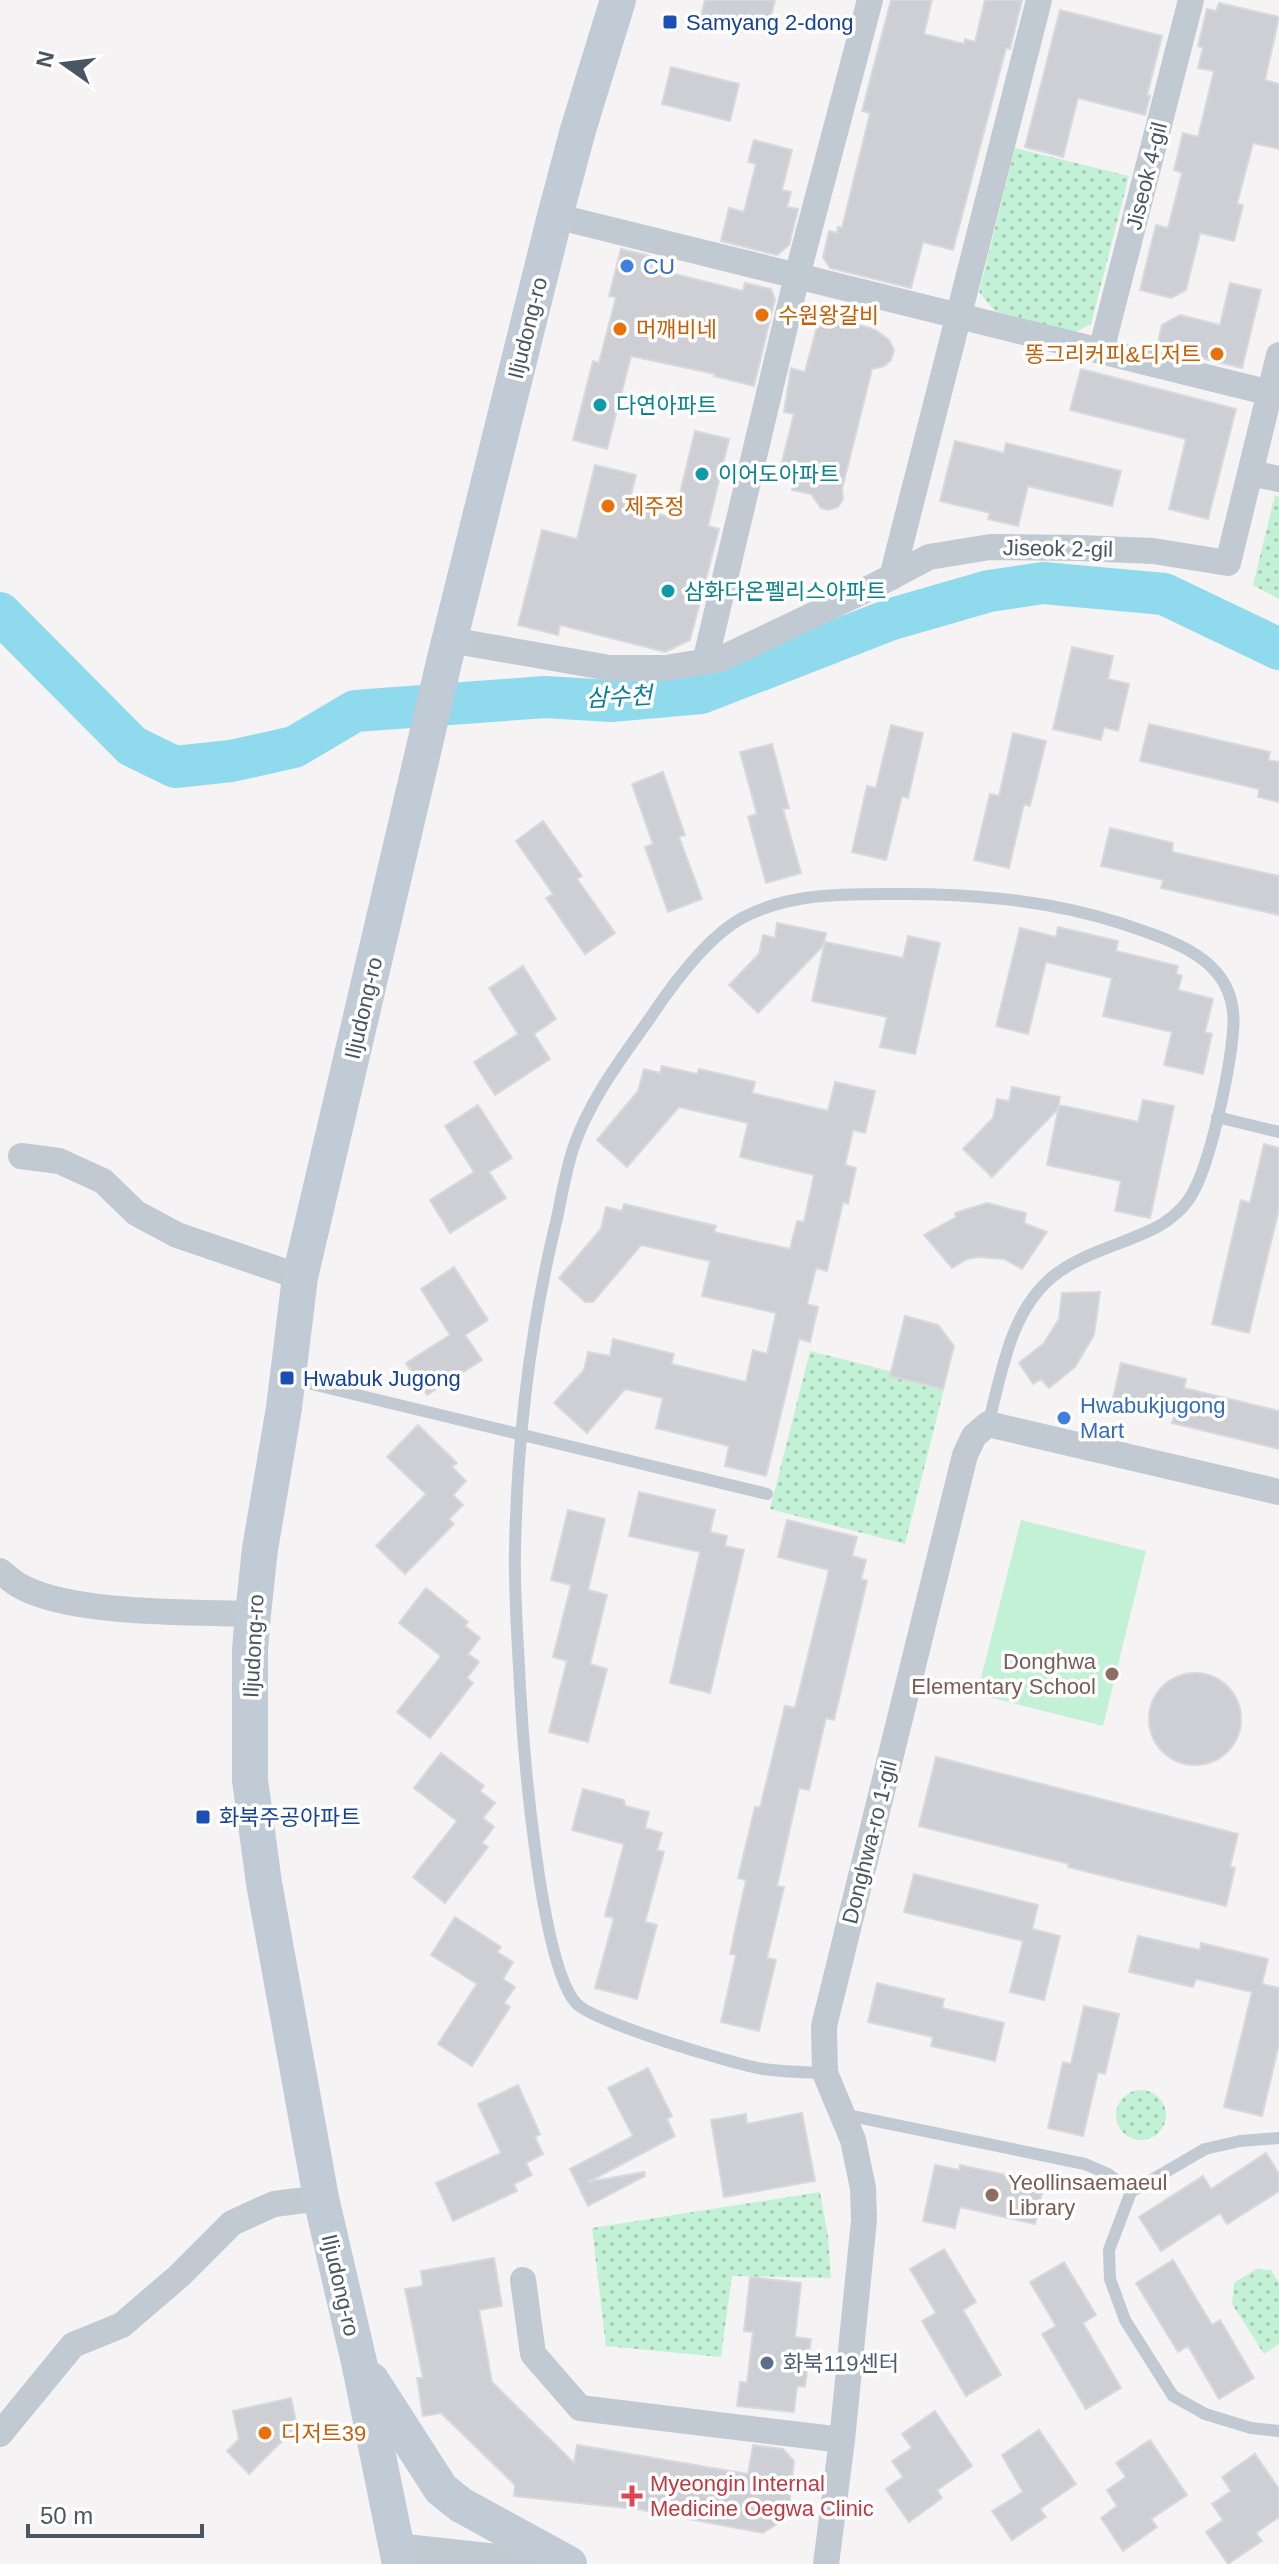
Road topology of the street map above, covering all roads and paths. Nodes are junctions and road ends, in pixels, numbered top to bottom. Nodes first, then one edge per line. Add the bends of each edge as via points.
1 (618, 0) edge
2 (870, 0) edge
3 (1039, 0) edge
4 (1191, 0) edge
5 (555, 216) junction
6 (797, 276) junction
7 (958, 316) junction
8 (1101, 351) junction
9 (1279, 355) edge
10 (1270, 393) junction
11 (1250, 473) junction
12 (1279, 479) edge
13 (892, 577) junction
14 (448, 649) junction
15 (705, 662) junction
16 (1217, 1117) junction
17 (1279, 1132) edge
18 (21, 1156) dead end
19 (300, 1277) junction
20 (288, 1378) junction
21 (988, 1424) junction
22 (520, 1434) junction
23 (1279, 1492) edge
24 (767, 1494) dead end
25 (0, 1571) edge
26 (253, 1614) junction
27 (825, 2073) junction
28 (842, 2114) junction
29 (1279, 2138) edge
30 (1131, 2192) junction
31 (321, 2198) junction
32 (523, 2280) dead end
33 (359, 2362) junction
34 (1279, 2431) edge
35 (0, 2434) edge
36 (842, 2440) junction
37 (398, 2556) edge
38 (535, 2564) edge
39 (569, 2564) edge
40 (826, 2564) edge

1 - 5 main road, Iljudong-ro
2 - 6 street
3 - 7 street
4 - 8 street, Jiseok 4-gil
5 - 6 street
5 - 14 main road, Iljudong-ro
6 - 7 street
6 - 15 street
7 - 8 street
7 - 13 street
8 - 10 street
9 - 10 street
10 - 11 street
11 - 12 street
11 - 13 street, Jiseok 2-gil via 1228,563 1153,551 990,547 929,557
13 - 15 street, Jiseok 2-gil
14 - 15 street, Jiseok 2-gil via 610,668
14 - 19 main road, Iljudong-ro
16 - 17 lane
16 - 21 lane via 1189,1200 1159,1226 1048,1280 1017,1321
16 - 22 lane via 1230,1060 1232,998 1215,970 1180,944 1072,908 929,893 782,901 736,921 681,973 606,1080 575,1143 542,1279
18 - 19 street via 59,1161 103,1181 136,1213 177,1235
19 - 20 main road, Iljudong-ro
20 - 22 lane
20 - 26 main road, Iljudong-ro
21 - 23 street
21 - 27 street, Donghwa-ro 1-gil via 974,1436 965,1455 824,2026
22 - 24 lane
22 - 27 lane via 515,1557 522,1727 539,1873 563,1978 577,2005 605,2021 760,2069
25 - 26 street via 21,1587 66,1602
26 - 31 main road, Iljudong-ro via 250,1780
27 - 28 street, Donghwa-ro 1-gil
28 - 30 lane via 1085,2164
28 - 36 street, Donghwa-ro 1-gil via 863,2188 864,2220
29 - 30 lane via 1205,2149
30 - 34 lane via 1109,2250 1110,2279 1125,2320 1164,2385 1205,2414
31 - 33 main road, Iljudong-ro
31 - 35 street via 274,2204 232,2223 122,2325 73,2345
32 - 36 street via 533,2354 580,2408
33 - 37 main road, Iljudong-ro
33 - 39 main road via 441,2489
36 - 40 street, Donghwa-ro 1-gil
37 - 38 street

